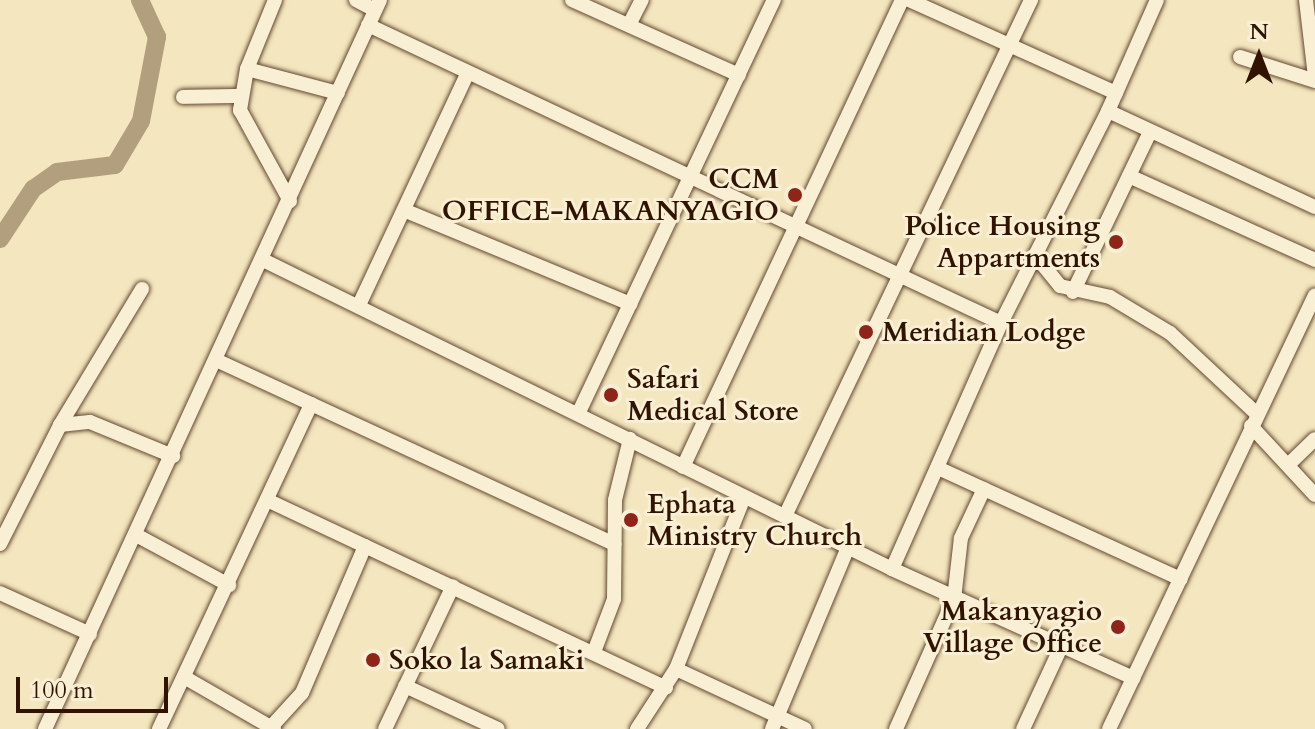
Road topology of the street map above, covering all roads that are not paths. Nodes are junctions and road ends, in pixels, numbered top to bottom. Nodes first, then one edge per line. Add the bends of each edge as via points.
1 (275, 0) edge
2 (356, 0) edge
3 (572, 0) edge
4 (642, 0) edge
5 (774, 0) edge
6 (902, 0) edge
7 (909, 0) edge
8 (1031, 0) edge
9 (1157, 0) edge
10 (1306, 0) edge
11 (378, 5) edge
12 (368, 25) junction
13 (629, 25) junction
14 (1010, 43) junction
15 (1240, 57) dead end
16 (247, 69) junction
17 (467, 74) junction
18 (739, 75) junction
19 (1315, 79) edge
20 (338, 93) junction
21 (1116, 93) junction
22 (241, 96) junction
23 (183, 97) dead end
24 (1108, 111) junction
25 (1150, 132) junction
26 (1129, 176) junction
27 (692, 179) junction
28 (290, 201) junction
29 (1315, 207) edge
30 (406, 211) junction
31 (799, 227) junction
32 (1035, 255) junction
33 (263, 260) junction
34 (1315, 260) edge
35 (901, 272) junction
36 (142, 289) dead end
37 (1073, 292) junction
38 (1315, 295) edge
39 (630, 304) junction
40 (359, 305) junction
41 (1001, 323) junction
42 (216, 360) junction
43 (72, 398) junction
44 (311, 404) junction
45 (579, 412) junction
46 (83, 420) junction
47 (1254, 420) junction
48 (60, 425) junction
49 (630, 439) junction
50 (1315, 439) edge
51 (173, 456) junction
52 (1288, 465) junction
53 (683, 467) junction
54 (938, 468) junction
55 (984, 489) junction
56 (1315, 495) edge
57 (744, 497) junction
58 (267, 500) junction
59 (785, 516) junction
60 (136, 535) junction
61 (0, 544) edge
62 (615, 544) junction
63 (365, 546) junction
64 (848, 547) junction
65 (892, 569) junction
66 (1181, 579) junction
67 (229, 585) junction
68 (453, 586) junction
69 (0, 593) edge
70 (954, 599) junction
71 (90, 634) junction
72 (1061, 647) junction
73 (594, 652) junction
74 (676, 669) junction
75 (184, 677) junction
76 (1133, 678) junction
77 (405, 686) junction
78 (666, 688) junction
79 (775, 723) edge
80 (47, 728) edge
81 (273, 728) edge
82 (159, 729) edge
83 (385, 729) edge
84 (498, 729) edge
85 (637, 729) edge
86 (805, 729) edge
87 (896, 729) edge
88 (1023, 729) edge
89 (1109, 729) edge

1 - 16 street
2 - 11 street
3 - 13 street
4 - 13 street
5 - 18 street
6 - 31 street
7 - 14 street
8 - 14 street
9 - 21 street
10 - 19 street
11 - 12 street
12 - 17 street
12 - 20 street
13 - 18 street
14 - 21 street
14 - 35 street
15 - 19 street
16 - 20 street
16 - 22 street
17 - 27 street
17 - 30 street
18 - 27 street
20 - 28 street
21 - 24 street
22 - 23 street
22 - 28 street via 246,129
24 - 25 street
24 - 32 street
25 - 26 street
25 - 29 street
26 - 34 street
26 - 37 street
27 - 31 street
27 - 39 street
28 - 33 street
30 - 39 street
30 - 40 street
31 - 35 street
31 - 53 street
32 - 37 street via 1051,280
32 - 41 street
33 - 40 street
33 - 42 street
35 - 41 street
35 - 59 street
36 - 43 street
37 - 47 street via 1110,297 1170,333
38 - 47 street
39 - 45 street
40 - 45 street
41 - 54 street
42 - 44 street
42 - 51 street
43 - 46 street
43 - 48 street
44 - 58 street
44 - 62 street
45 - 49 street
46 - 48 street
46 - 51 street
47 - 52 street
47 - 66 street
48 - 61 street
49 - 53 street
49 - 62 street via 618,479
50 - 52 street
51 - 60 street
52 - 56 street
53 - 57 street
54 - 55 street
54 - 65 street
55 - 66 street
55 - 70 street via 961,538
57 - 59 street
57 - 74 street
58 - 63 street
58 - 67 street
59 - 64 street
60 - 67 street
60 - 71 street
62 - 73 street via 614,599
63 - 68 street
63 - 81 street via 302,693
64 - 65 street
64 - 79 street
65 - 70 street
66 - 76 street
67 - 75 street
68 - 73 street
68 - 77 street
69 - 71 street
70 - 72 street
70 - 87 street
71 - 80 street
72 - 76 street
72 - 88 street
73 - 78 street
74 - 78 street
74 - 79 street
75 - 81 street
75 - 82 street
76 - 89 street
77 - 83 street
77 - 84 street
78 - 85 street
79 - 86 street

